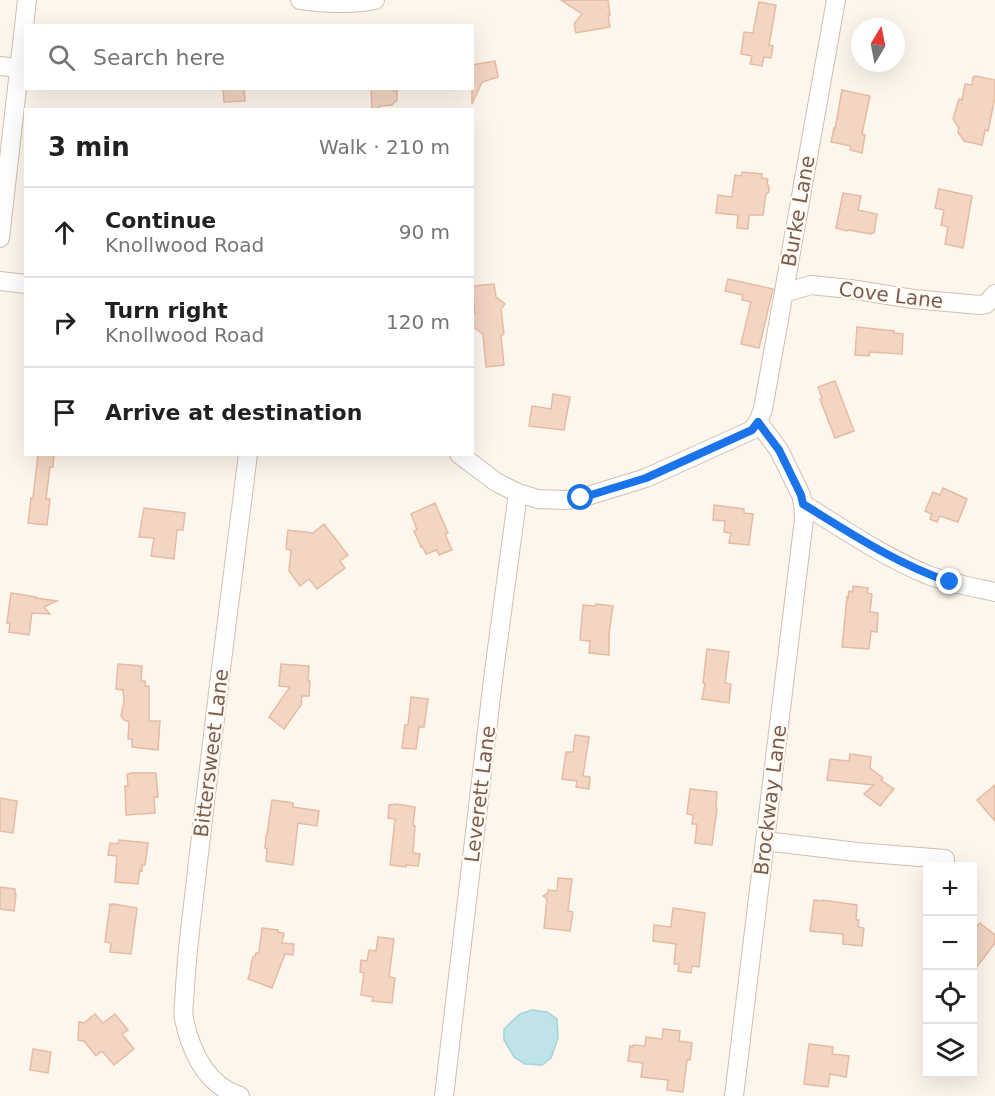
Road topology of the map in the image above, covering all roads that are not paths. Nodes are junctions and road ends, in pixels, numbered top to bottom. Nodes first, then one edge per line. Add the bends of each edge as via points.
1 (27, 0) edge
2 (300, 0) edge
3 (375, 0) edge
4 (836, 0) edge
5 (25, 24) edge
6 (24, 29) edge
7 (0, 66) edge
8 (20, 68) junction
9 (0, 238) edge
10 (0, 281) edge
11 (24, 284) edge
12 (784, 292) junction
13 (995, 294) edge
14 (758, 422) junction
15 (248, 456) edge
16 (462, 456) edge
17 (518, 493) junction
18 (803, 504) junction
19 (995, 592) edge
20 (765, 841) junction
21 (945, 859) dead end
22 (240, 1096) edge
23 (444, 1096) edge
24 (734, 1096) edge

1 - 5 street
2 - 3 street via 358,4
4 - 12 street, Burke Lane
6 - 8 street
7 - 8 street
8 - 9 street
10 - 11 street
12 - 13 street, Cove Lane via 812,285 980,305
12 - 14 street, Burke Lane
14 - 17 street via 752,430 646,478 581,498 538,499
14 - 18 street via 779,450
15 - 22 street, Bittersweet Lane via 215,716 184,1017 193,1050 208,1075 218,1086
16 - 17 street
17 - 23 street, Leverett Lane
18 - 19 street via 873,547 927,574
18 - 20 street, Brockway Lane
20 - 21 street
20 - 24 street, Brockway Lane

